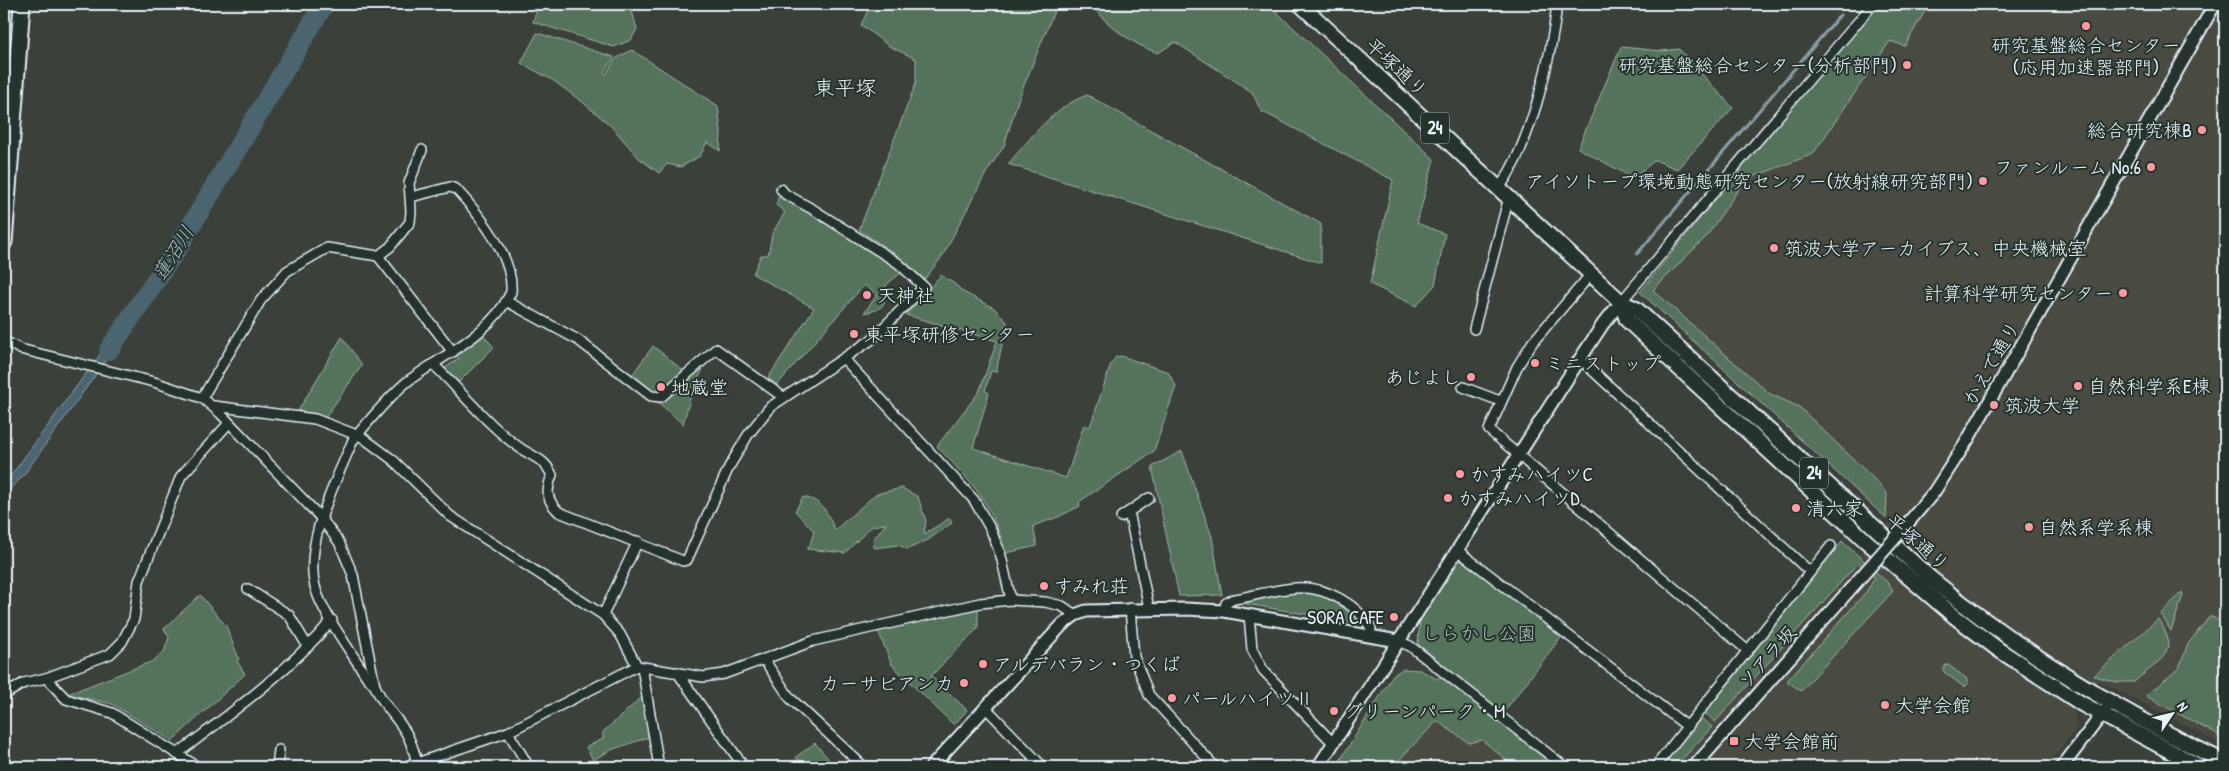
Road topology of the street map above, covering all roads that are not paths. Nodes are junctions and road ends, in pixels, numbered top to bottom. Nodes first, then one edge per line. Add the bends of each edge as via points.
1 (22, 4) edge
2 (1300, 4) edge
3 (1557, 4) edge
4 (1873, 4) edge
5 (2215, 4) edge
6 (422, 150) dead end
7 (782, 189) dead end
8 (1504, 193) junction
9 (411, 197) junction
10 (4, 242) edge
11 (378, 256) junction
12 (1591, 274) junction
13 (506, 301) junction
14 (1621, 302) junction
15 (1474, 329) dead end
16 (4, 341) edge
17 (453, 352) junction
18 (1580, 359) junction
19 (845, 360) junction
20 (433, 364) junction
21 (1463, 387) dead end
22 (783, 397) junction
23 (202, 398) junction
24 (1500, 401) junction
25 (214, 406) junction
26 (229, 423) junction
27 (357, 436) junction
28 (1518, 455) junction
29 (1149, 498) dead end
30 (321, 518) junction
31 (638, 541) junction
32 (1831, 546) dead end
33 (1457, 550) junction
34 (1867, 570) joint
35 (1810, 572) junction
36 (248, 589) dead end
37 (1011, 600) junction
38 (1130, 608) junction
39 (1148, 608) junction
40 (1224, 611) junction
41 (1075, 614) junction
42 (603, 615) junction
43 (1249, 615) junction
44 (332, 620) junction
45 (1370, 635) junction
46 (1398, 641) junction
47 (308, 646) junction
48 (1748, 651) junction
49 (765, 661) junction
50 (640, 667) junction
51 (677, 672) junction
52 (46, 678) junction
53 (375, 686) junction
54 (4, 696) edge
55 (2110, 703) junction
56 (986, 708) junction
57 (2101, 716) junction
58 (1688, 727) junction
59 (508, 732) junction
60 (1333, 743) junction
61 (279, 750) dead end
62 (177, 754) junction
63 (2225, 762) edge
64 (415, 766) edge
65 (198, 767) edge
66 (277, 767) edge
67 (529, 767) edge
68 (659, 767) edge
69 (744, 767) edge
70 (864, 767) edge
71 (931, 767) edge
72 (1043, 767) edge
73 (1216, 767) edge
74 (1318, 767) edge
75 (1565, 767) edge
76 (1655, 767) edge
77 (1694, 767) edge
78 (2062, 767) edge
79 (2200, 767) edge

1 - 10 highway
2 - 8 main road, 平塚通り / 24
3 - 8 street via 1554,32 1535,106
4 - 14 street
5 - 34 street, かえで通り, bridge via 1967,441 1934,492
6 - 9 street via 409,183
7 - 19 street via 785,194 898,263 924,288 871,340
8 - 12 main road, 平塚通り / 24
8 - 15 street
9 - 11 street via 410,222 390,247
9 - 13 street via 456,188 489,230 510,272 512,292
11 - 17 street
11 - 23 street via 328,248 287,271 261,300
12 - 14 main road, 平塚通り / 24
12 - 24 street via 1532,343
13 - 17 street via 487,323
13 - 22 street via 578,340 651,396 661,397 716,349
14 - 18 street
14 - 55 main road, 平塚通り / 24 via 1636,309 1930,578 2018,645
14 - 57 main road, 平塚通り / 24 via 1627,320 1920,588 1999,650
16 - 23 street via 20,349 154,382
17 - 20 street
18 - 28 street
18 - 35 street
19 - 22 street
19 - 37 street via 974,500 1001,556
20 - 27 street via 406,383
20 - 31 street via 508,438 545,462 552,475 548,496 551,505 559,512
21 - 24 street
22 - 31 street via 770,407 736,454 687,560
23 - 25 street
24 - 28 street via 1489,430
25 - 26 street
25 - 27 street via 316,419
26 - 30 street
26 - 52 street via 181,476 139,581 134,619 122,642 110,654
27 - 30 street
27 - 42 street via 393,460 450,516
28 - 33 street
28 - 48 street
29 - 39 street via 1125,514
30 - 44 street via 313,577 316,592
30 - 53 street via 349,561
31 - 42 street
32 - 35 street
33 - 46 street
33 - 58 street
34 - 77 street, ソアラ坂
35 - 48 street
36 - 47 street via 289,615
37 - 41 street via 1060,606
37 - 49 street via 980,603 813,641
38 - 39 street
38 - 41 street
38 - 73 street via 1134,657 1145,689 1157,706
39 - 40 street
40 - 43 street
40 - 45 street via 1226,603 1234,599 1295,588 1318,590 1354,607 1371,628
41 - 56 street
42 - 50 street via 620,634
43 - 45 street
43 - 60 street via 1252,648 1263,670
44 - 47 street
44 - 53 street
45 - 46 street
46 - 60 street
46 - 75 street via 1410,646
47 - 62 street via 254,695
48 - 58 street
49 - 51 street via 703,677
49 - 70 street via 790,698
50 - 51 street
50 - 59 street
50 - 68 street
51 - 69 street
52 - 54 street via 24,683
52 - 62 street via 66,699 112,713
53 - 64 street via 380,700 406,733 414,749
55 - 57 street
55 - 63 main road, 平塚通り / 24
56 - 71 street
56 - 72 street
57 - 78 street
57 - 79 main road, 平塚通り / 24
58 - 76 street
59 - 64 street
59 - 67 street
60 - 74 street
61 - 66 street
62 - 65 street

